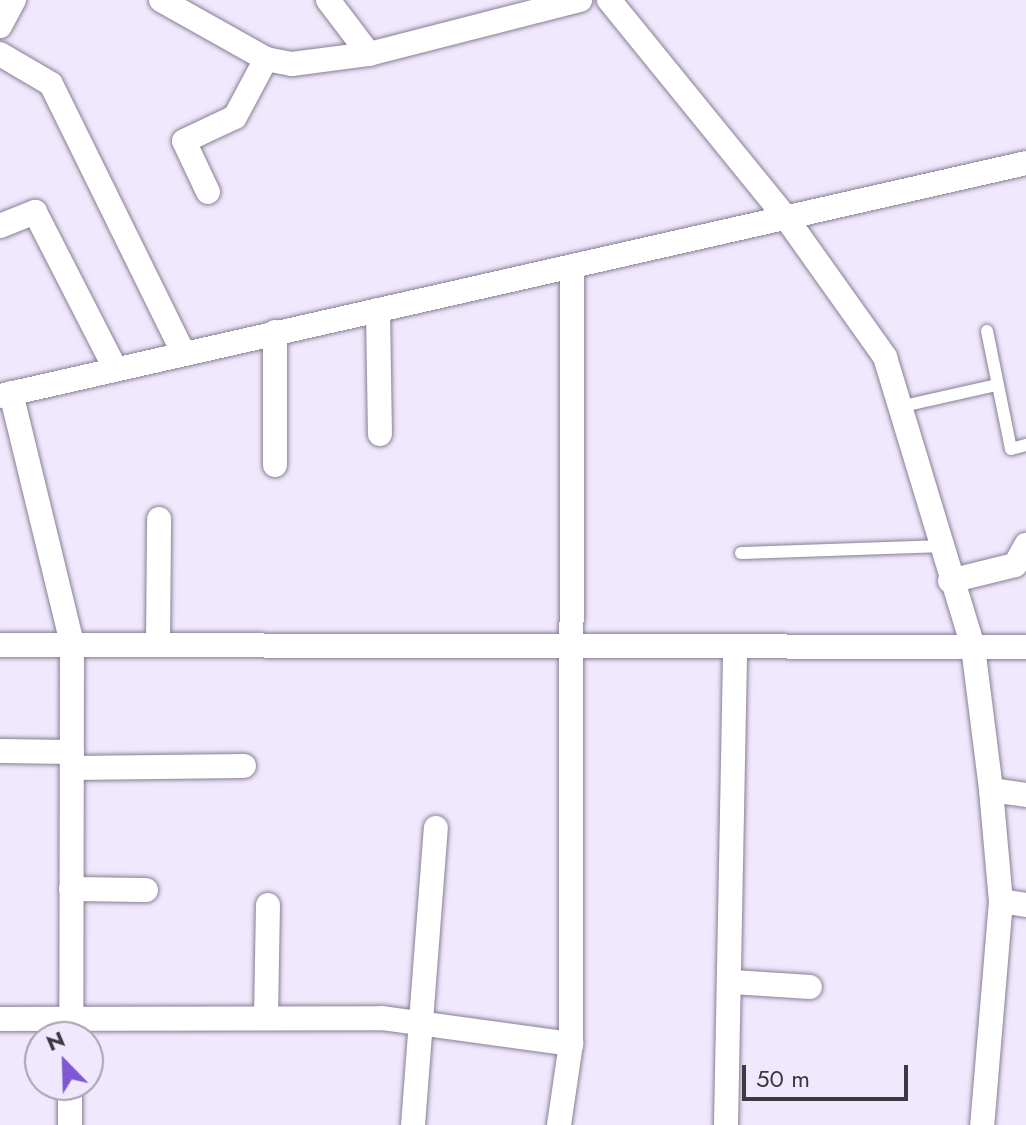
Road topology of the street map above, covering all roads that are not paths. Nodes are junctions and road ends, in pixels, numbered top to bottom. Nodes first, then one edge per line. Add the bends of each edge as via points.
1 (14, 0) edge
2 (161, 0) edge
3 (328, 0) edge
4 (580, 0) edge
5 (609, 0) edge
6 (0, 26) edge
7 (0, 54) edge
8 (369, 54) junction
9 (266, 59) junction
10 (1026, 163) edge
11 (208, 192) dead end
12 (787, 219) junction
13 (0, 226) edge
14 (572, 268) junction
15 (378, 310) junction
16 (987, 331) dead end
17 (275, 332) junction
18 (183, 352) junction
19 (115, 368) junction
20 (997, 385) junction
21 (6, 395) edge
22 (899, 407) junction
23 (380, 434) dead end
24 (1026, 445) edge
25 (275, 465) dead end
26 (159, 519) dead end
27 (1026, 545) edge
28 (938, 546) junction
29 (741, 553) dead end
30 (950, 581) junction
31 (72, 644) junction
32 (158, 644) junction
33 (0, 645) edge
34 (577, 647) junction
35 (973, 647) junction
36 (1026, 647) edge
37 (735, 648) junction
38 (0, 751) edge
39 (72, 760) junction
40 (244, 766) dead end
41 (991, 790) junction
42 (1026, 795) edge
43 (436, 828) dead end
44 (71, 889) junction
45 (146, 890) dead end
46 (1001, 901) junction
47 (268, 905) dead end
48 (1026, 905) edge
49 (733, 982) junction
50 (810, 987) dead end
51 (266, 1018) junction
52 (0, 1019) edge
53 (71, 1021) edge
54 (24, 1022) edge
55 (421, 1024) junction
56 (104, 1026) edge
57 (571, 1044) junction
58 (70, 1101) edge
59 (70, 1125) edge
60 (413, 1125) edge
61 (559, 1125) edge
62 (726, 1125) edge
63 (982, 1125) edge

1 - 6 street
2 - 9 street
3 - 8 street
4 - 8 street
5 - 12 street
7 - 18 street via 51,84
8 - 9 street via 292,64
9 - 11 street via 235,117 184,141
10 - 12 street
12 - 14 street
12 - 22 street via 885,357
13 - 19 street via 35,212
14 - 15 street
14 - 34 street
15 - 17 street
15 - 23 street
16 - 20 lane
17 - 18 street
17 - 25 street
18 - 19 street
19 - 21 street
20 - 22 lane
20 - 24 lane via 1011,449
21 - 31 street
22 - 28 street
26 - 32 street
27 - 30 street via 1015,565
28 - 29 lane
28 - 30 street
30 - 35 street
31 - 32 street
31 - 33 street
31 - 39 street
32 - 34 street
34 - 37 street
34 - 57 street
35 - 36 street
35 - 37 street
35 - 41 street
37 - 49 street
38 - 39 street
39 - 40 street
39 - 44 street
41 - 42 street
41 - 46 street
43 - 55 street
44 - 45 street
44 - 53 street
46 - 48 street
46 - 63 street
47 - 51 street
49 - 50 street
49 - 62 street
51 - 55 street
51 - 56 street
52 - 54 street
55 - 57 street
55 - 60 street
57 - 61 street
58 - 59 street

